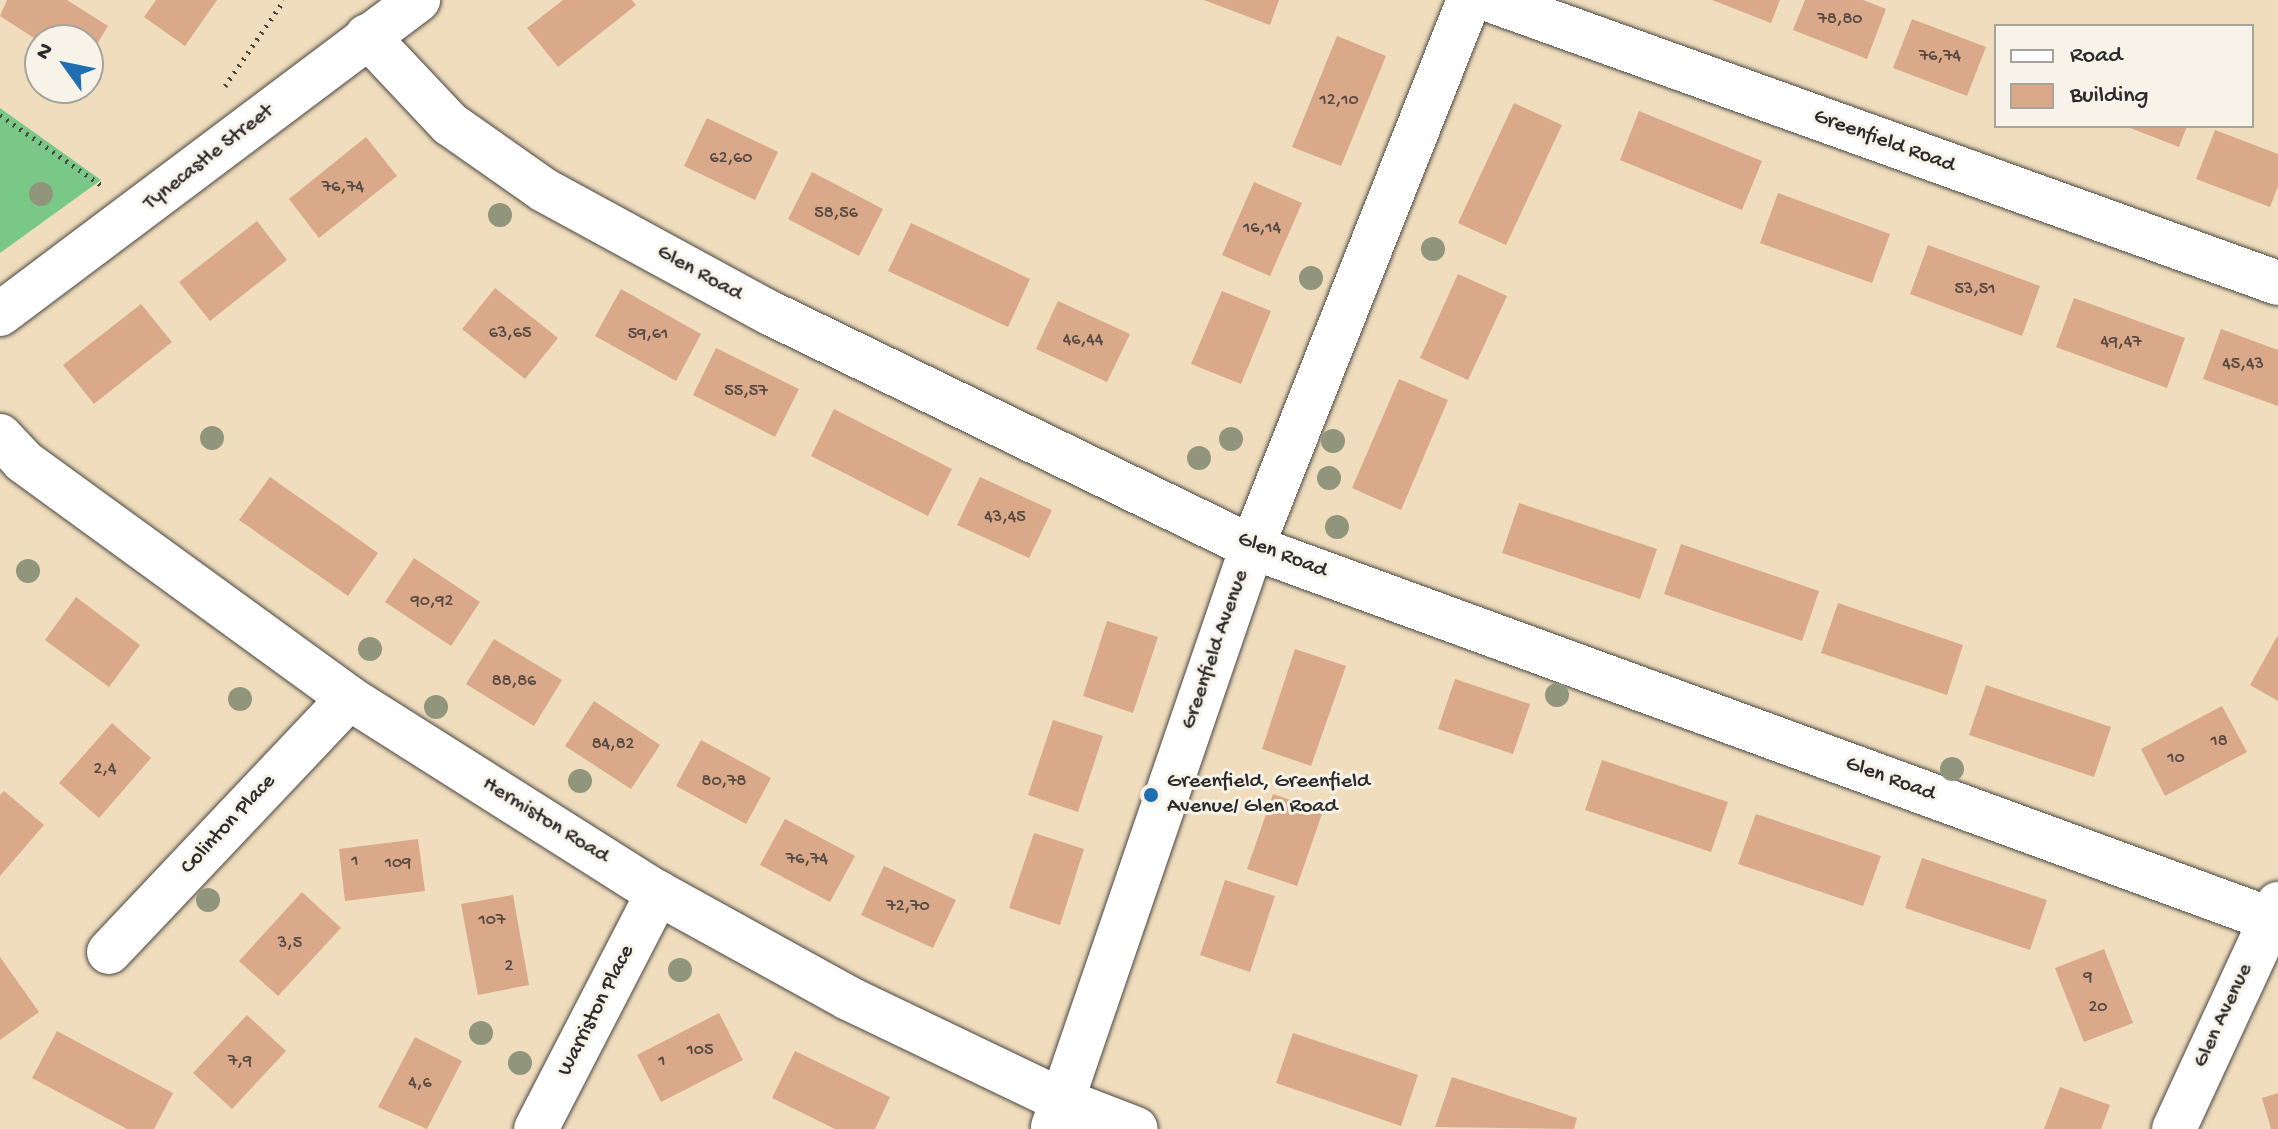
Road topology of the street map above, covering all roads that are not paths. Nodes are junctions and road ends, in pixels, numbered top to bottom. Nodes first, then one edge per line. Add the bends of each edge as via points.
1 (418, 0) edge
2 (1469, 0) edge
3 (1490, 0) edge
4 (367, 36) junction
5 (2278, 283) edge
6 (0, 314) edge
7 (0, 436) edge
8 (1252, 547) junction
9 (349, 698) junction
10 (658, 893) junction
11 (2275, 915) edge
12 (109, 952) dead end
13 (1057, 1114) edge
14 (536, 1129) edge
15 (1136, 1129) edge
16 (2174, 1129) edge

1 - 4 street, Tynecastle Street
2 - 8 street, Greenfield Avenue
3 - 5 street, Greenfield Road
4 - 6 street, Tynecastle Street
4 - 8 street, Glen Road via 450,124 544,190 770,313
7 - 9 street, Hermiston Road via 23,461
8 - 11 street, Glen Road
8 - 13 street, Greenfield Avenue
9 - 10 street, Hermiston Road
9 - 12 street, Colinton Place
10 - 13 street, Hermiston Road
10 - 14 street, Warriston Place
11 - 16 street, Glen Avenue
13 - 15 street, Hermiston Road

